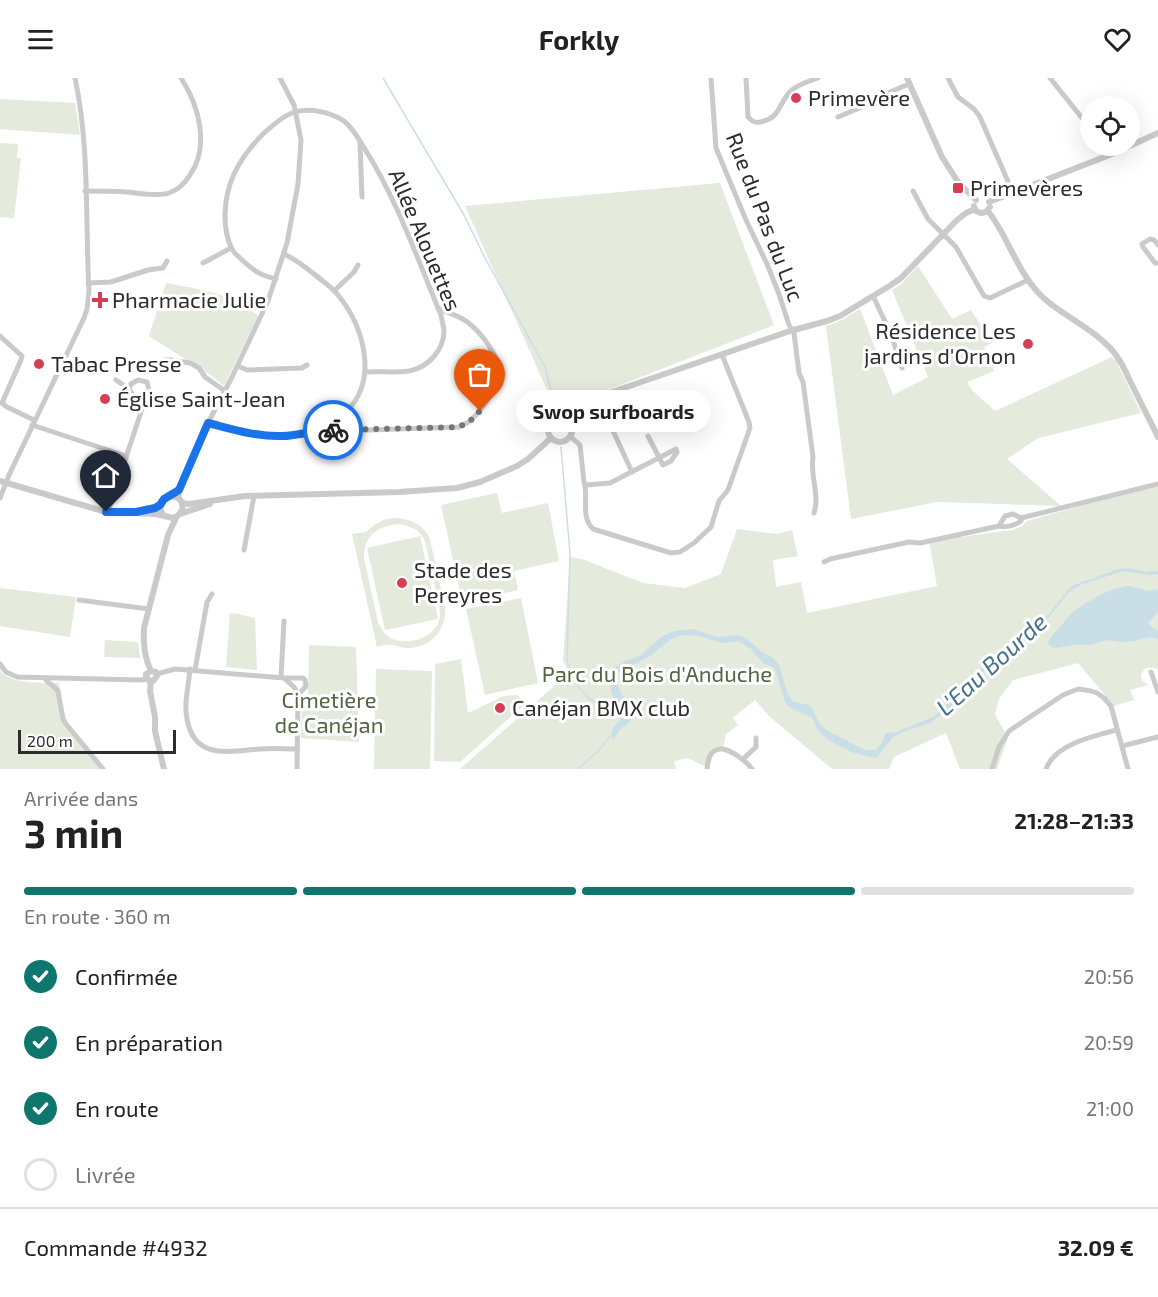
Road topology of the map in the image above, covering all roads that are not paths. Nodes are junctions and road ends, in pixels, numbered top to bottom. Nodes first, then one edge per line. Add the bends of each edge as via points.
1 (75, 78) edge
2 (181, 78) edge
3 (280, 78) edge
4 (711, 78) edge
5 (747, 78) edge
6 (818, 78) edge
7 (948, 78) edge
8 (1050, 78) edge
9 (908, 81) edge
10 (296, 111) junction
11 (1080, 116) edge
12 (838, 117) dead end
13 (1158, 133) edge
14 (360, 141) junction
15 (1140, 141) edge
16 (1107, 156) edge
17 (85, 191) junction
18 (914, 191) dead end
19 (1013, 193) junction
20 (362, 197) dead end
21 (976, 200) junction
22 (989, 202) junction
23 (975, 209) junction
24 (988, 211) junction
25 (943, 233) junction
26 (1158, 245) edge
27 (231, 248) junction
28 (284, 254) junction
29 (167, 261) dead end
30 (203, 263) dead end
31 (1158, 263) edge
32 (358, 265) dead end
33 (276, 279) junction
34 (1028, 280) junction
35 (88, 283) junction
36 (334, 291) junction
37 (873, 296) junction
38 (438, 308) junction
39 (792, 330) junction
40 (0, 336) edge
41 (722, 355) junction
42 (164, 360) dead end
43 (307, 365) dead end
44 (238, 366) junction
45 (902, 368) dead end
46 (365, 372) junction
47 (116, 380) dead end
48 (129, 388) junction
49 (225, 391) junction
50 (1, 403) edge
51 (142, 409) junction
52 (568, 420) junction
53 (608, 420) dead end
54 (33, 423) junction
55 (208, 423) junction
56 (325, 430) junction
57 (648, 436) dead end
58 (571, 437) junction
59 (1158, 437) edge
60 (551, 438) junction
61 (126, 456) junction
62 (632, 472) junction
63 (3, 482) edge
64 (1158, 484) edge
65 (586, 485) junction
66 (179, 490) junction
67 (170, 496) junction
68 (254, 496) junction
69 (0, 498) edge
70 (219, 500) junction
71 (181, 501) junction
72 (160, 505) junction
73 (108, 512) junction
74 (136, 512) junction
75 (813, 513) dead end
76 (164, 516) junction
77 (178, 516) junction
78 (1021, 518) junction
79 (999, 526) junction
80 (168, 535) junction
81 (244, 550) dead end
82 (824, 562) dead end
83 (212, 594) dead end
84 (79, 600) dead end
85 (149, 609) junction
86 (284, 621) dead end
87 (0, 664) edge
88 (193, 670) junction
89 (154, 672) junction
90 (1151, 672) dead end
91 (283, 678) junction
92 (44, 679) junction
93 (149, 680) junction
94 (1158, 692) edge
95 (298, 694) junction
96 (1117, 730) junction
97 (1158, 737) edge
98 (756, 738) dead end
99 (1122, 746) junction
100 (297, 749) junction
101 (742, 759) junction
102 (103, 769) edge
103 (164, 769) edge
104 (297, 769) edge
105 (707, 769) edge
106 (752, 769) edge
107 (992, 769) edge
108 (1046, 769) edge
109 (1128, 769) edge

1 - 17 street via 83,124
2 - 17 street via 195,106 201,138 198,161 185,182 164,194
3 - 10 street
4 - 39 street, Rue du Pas du Luc via 716,148
5 - 6 street via 748,117 758,122 775,117 793,89
7 - 19 street via 958,97 980,117
8 - 11 street
9 - 12 street via 876,101
9 - 21 street via 942,157
10 - 14 street, Allée Alouettes via 328,113 345,122
10 - 27 street via 281,118 252,145 233,175 225,214
10 - 28 street via 301,156
13 - 15 street
14 - 20 street
14 - 38 street, Allée Alouettes via 390,193
16 - 19 street
17 - 35 street
18 - 25 street via 928,219
19 - 22 street
21 - 22 street via 984,198
21 - 23 street
22 - 24 street
23 - 24 street via 981,213
23 - 25 street
24 - 34 street
25 - 34 street via 956,247 984,296 990,298
25 - 37 street via 901,278
26 - 31 street via 1150,239 1142,244
27 - 30 street
27 - 33 street via 262,276
28 - 33 street
28 - 36 street
29 - 35 street via 163,268 111,282
32 - 36 street
33 - 44 street
34 - 59 street via 1045,300 1109,346
35 - 54 street via 84,318
36 - 46 street via 357,327 364,349
37 - 39 street via 840,316
37 - 45 street
38 - 46 street, Allée Alouettes via 444,330 442,344 424,366
38 - 56 street via 472,325 489,346 498,366 494,387 480,411 459,427
39 - 41 street
39 - 75 street, Rue du Pas du Luc via 813,457
40 - 50 street via 22,356
41 - 52 street via 612,392
41 - 65 street via 750,428 710,530 674,554 593,529 586,517
42 - 49 street via 190,363
43 - 44 street via 247,370
44 - 49 street
46 - 56 street via 359,396
47 - 48 street
48 - 51 street
48 - 51 street via 138,380 147,382 150,395 148,405
49 - 55 street
50 - 54 street
51 - 61 street
52 - 58 street via 573,430
52 - 60 street via 554,420 548,431
53 - 62 street
54 - 61 street
54 - 63 street
55 - 56 street via 265,436
55 - 66 street
57 - 62 street via 660,457
58 - 60 street via 561,442
58 - 65 street via 580,445
60 - 68 street via 507,471 457,488
61 - 73 street
62 - 65 street via 610,483
63 - 69 street
63 - 73 street
64 - 78 street
66 - 67 street
66 - 71 street
67 - 71 street
67 - 72 street
68 - 70 street
68 - 81 street
70 - 71 street via 189,504
70 - 77 street
71 - 77 street
72 - 74 street
72 - 76 street
73 - 74 street
74 - 76 street
76 - 77 street
76 - 80 street
77 - 80 street
78 - 79 street via 1016,525
78 - 79 street via 1005,516
79 - 82 street
80 - 85 street
83 - 88 street
84 - 85 street via 101,599
85 - 89 street via 144,644 147,664
86 - 91 street
87 - 92 street via 17,678
88 - 89 street
88 - 91 street
88 - 100 street via 186,710 197,742 210,750 230,752
89 - 93 street via 147,674
90 - 94 street
91 - 95 street
91 - 95 street via 305,680 306,686
92 - 93 street
92 - 102 street via 58,691 66,724
93 - 103 street
95 - 100 street
96 - 99 street
96 - 107 street via 1111,706 1104,698 1078,689 1044,706 1009,731
96 - 108 street via 1071,745 1053,757
97 - 99 street
98 - 101 street via 756,747
99 - 109 street
100 - 104 street
101 - 105 street via 715,750
101 - 106 street

